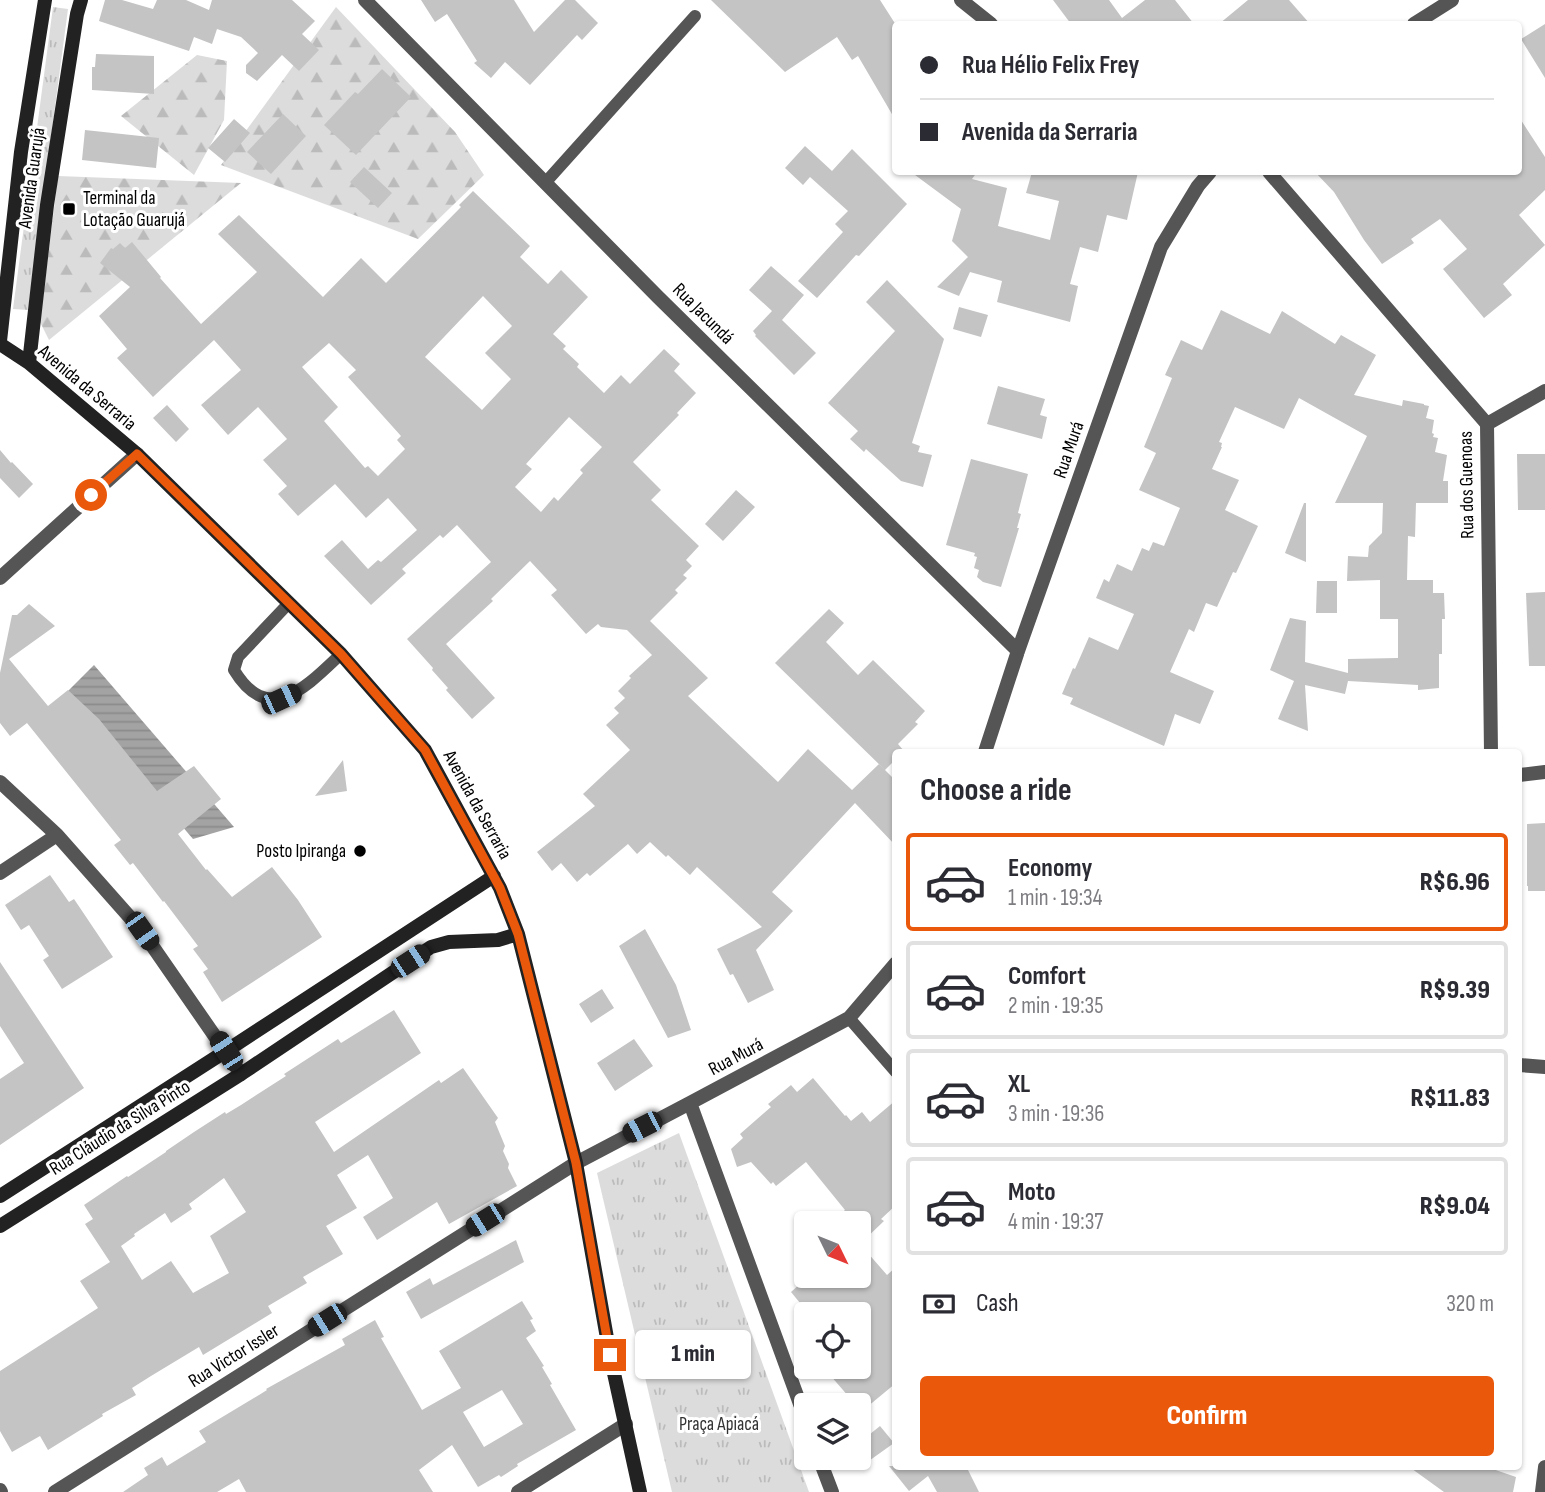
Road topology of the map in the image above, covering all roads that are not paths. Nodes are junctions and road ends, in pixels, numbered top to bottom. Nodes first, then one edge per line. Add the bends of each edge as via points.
1 (45, 0) edge
2 (81, 0) edge
3 (365, 0) edge
4 (961, 0) edge
5 (1452, 0) edge
6 (695, 16) dead end
7 (988, 21) edge
8 (1419, 21) edge
9 (1207, 175) edge
10 (1272, 175) edge
11 (545, 183) junction
12 (0, 343) edge
13 (29, 363) junction
14 (1545, 391) edge
15 (1487, 424) junction
16 (137, 454) junction
17 (0, 578) edge
18 (289, 603) junction
19 (1018, 651) junction
20 (341, 654) junction
21 (986, 749) edge
22 (1490, 749) edge
23 (1545, 772) edge
24 (1522, 775) edge
25 (0, 782) edge
26 (57, 835) junction
27 (0, 873) edge
28 (494, 876) junction
29 (518, 934) junction
30 (892, 970) edge
31 (849, 1018) junction
32 (226, 1051) junction
33 (1522, 1065) edge
34 (892, 1067) edge
35 (1545, 1067) edge
36 (241, 1074) junction
37 (690, 1103) junction
38 (51, 1163) junction
39 (576, 1163) junction
40 (65, 1185) junction
41 (0, 1196) edge
42 (0, 1226) edge
43 (796, 1393) edge
44 (626, 1424) junction
45 (1545, 1466) edge
46 (824, 1470) edge
47 (55, 1492) edge
48 (518, 1492) edge
49 (640, 1492) edge
50 (832, 1492) edge
51 (1542, 1492) edge

1 - 12 street, Avenida Guarujá via 21,152
2 - 13 street, Avenida Guarujá via 47,205
3 - 11 street, Rua Jacundá
4 - 7 street
5 - 8 street
6 - 11 lane
9 - 19 street, Rua Murá via 1161,247
10 - 15 street, Rua dos Guenoas
11 - 19 street, Rua Jacundá
12 - 13 street, Avenida da Serraria
13 - 16 street, Avenida da Serraria
14 - 15 street
15 - 22 street, Rua dos Guenoas
16 - 17 street
16 - 18 street, Avenida da Serraria
18 - 20 street, Avenida da Serraria
18 - 20 lane via 238,657 234,670 251,691 281,699 303,688
19 - 21 street, Rua Murá
20 - 28 street, Avenida da Serraria via 425,750
23 - 24 street
25 - 26 street
26 - 27 street
26 - 32 street via 142,931
28 - 29 street, Avenida da Serraria
28 - 32 street, Rua Cláudio da Silva Pinto
29 - 36 street, Rua Cláudio da Silva Pinto via 431,947
29 - 39 street, Avenida da Serraria
30 - 31 street, Rua Murá
31 - 34 lane
31 - 37 street, Rua Murá
32 - 36 street
32 - 38 street, Rua Cláudio da Silva Pinto
33 - 35 street
36 - 40 street, Rua Cláudio da Silva Pinto
37 - 39 street, Rua Murá
37 - 43 street
38 - 40 street
38 - 41 street, Rua Cláudio da Silva Pinto
39 - 44 street, Avenida da Serraria
39 - 47 street, Rua Victor Issler
40 - 42 street, Rua Cláudio da Silva Pinto
44 - 48 street
44 - 49 street, Avenida da Serraria
45 - 51 street
46 - 50 street

